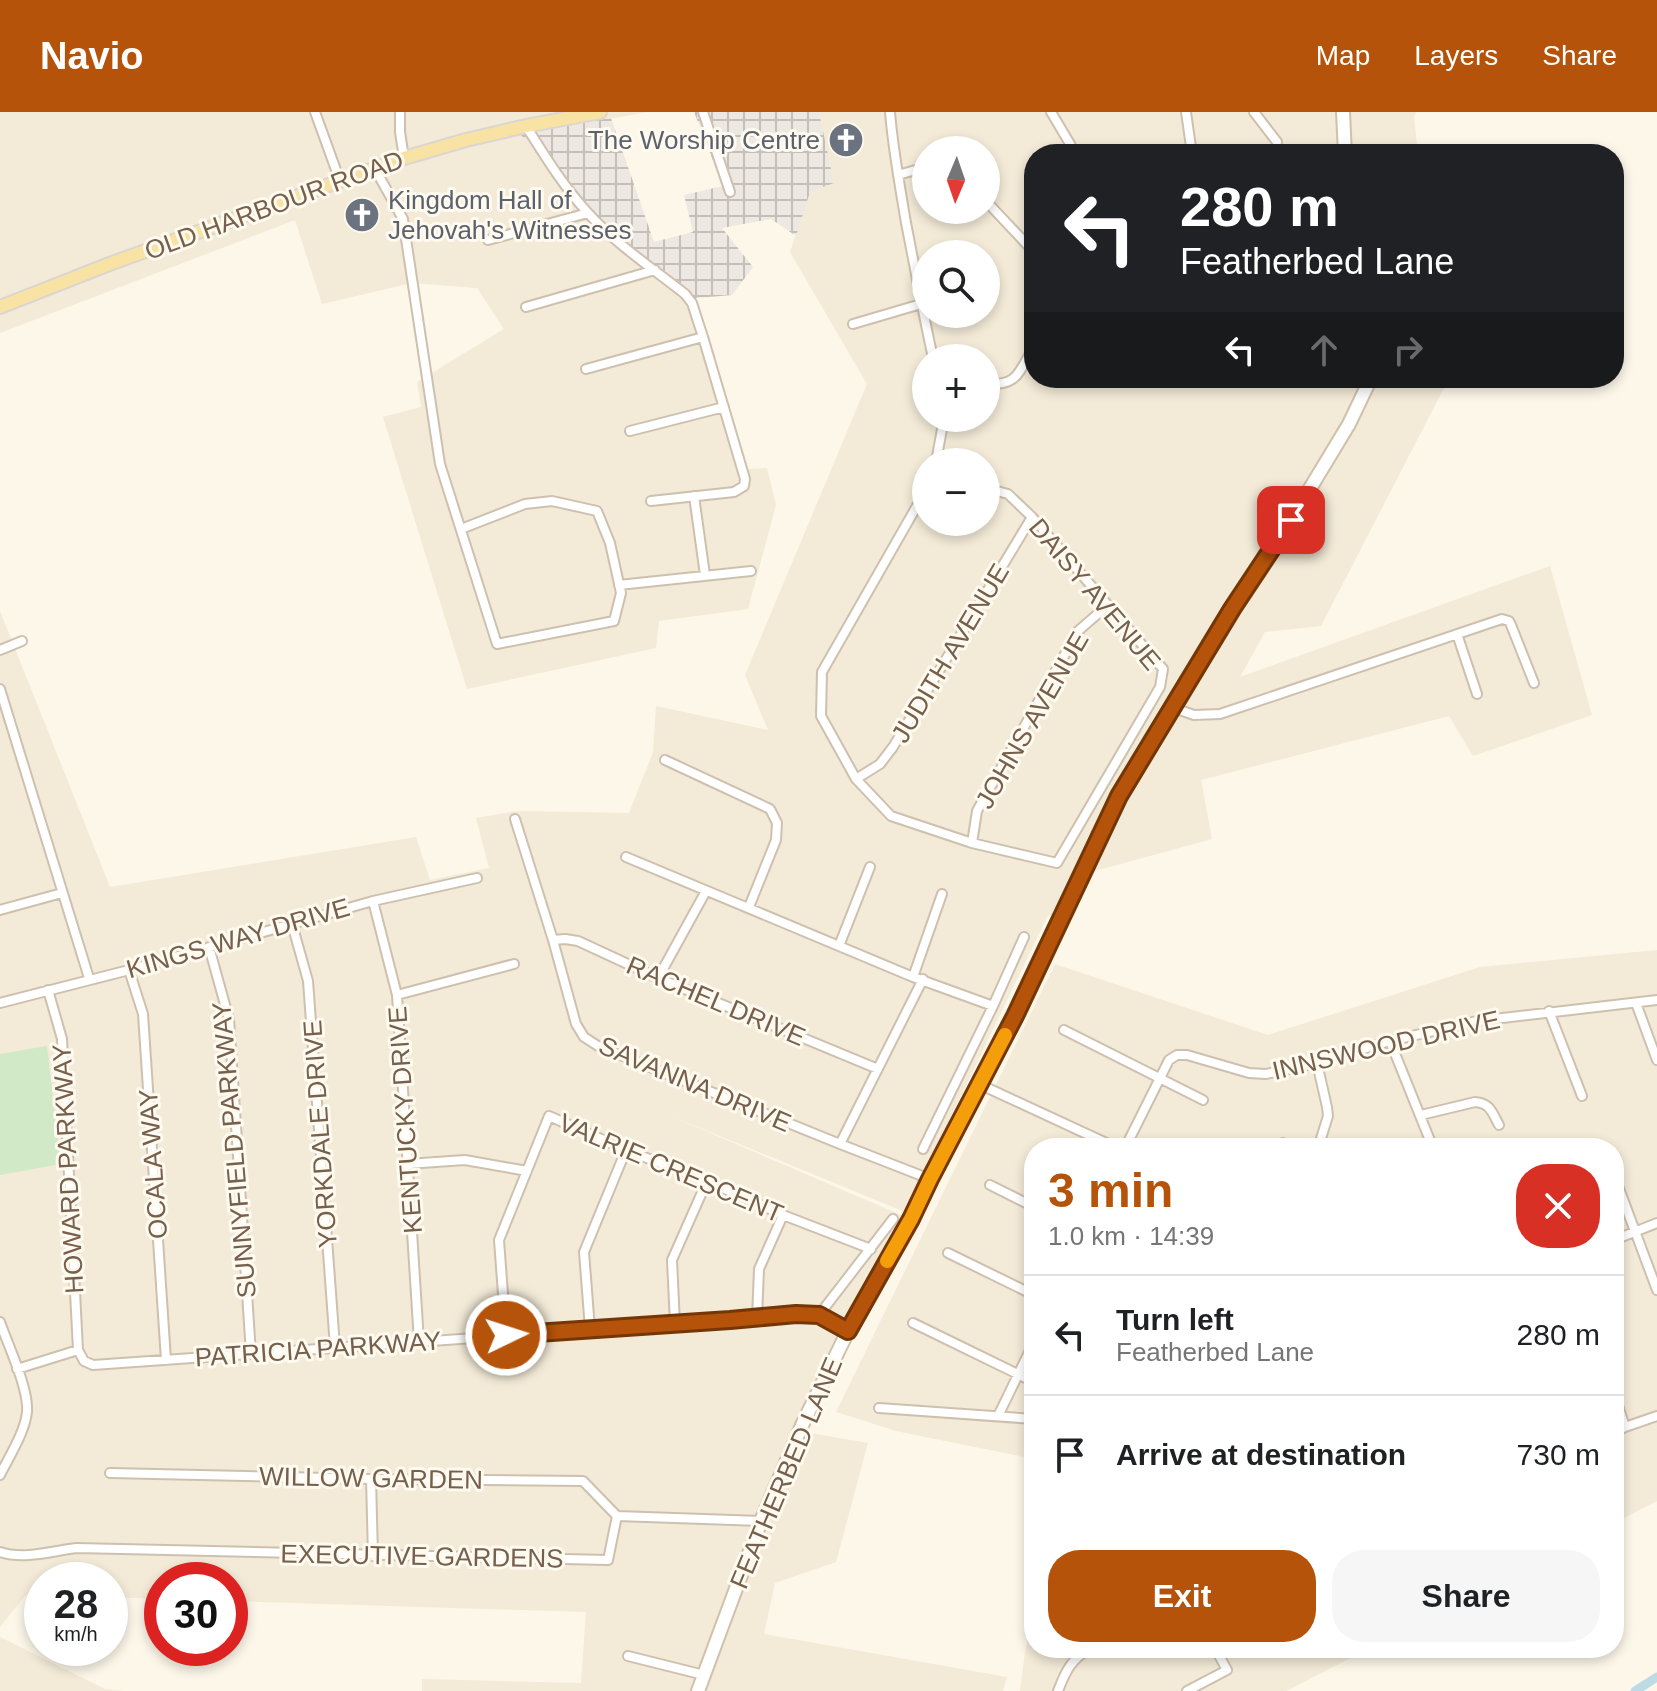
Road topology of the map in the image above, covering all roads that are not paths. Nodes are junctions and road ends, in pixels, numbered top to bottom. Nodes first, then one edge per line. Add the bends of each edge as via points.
1 (315, 112) edge
2 (400, 112) edge
3 (600, 112) edge
4 (703, 112) edge
5 (890, 112) edge
6 (1051, 112) edge
7 (1186, 112) edge
8 (1254, 112) edge
9 (1343, 112) edge
10 (573, 114) edge
11 (534, 120) edge
12 (1277, 142) dead end
13 (1070, 144) edge
14 (1191, 144) edge
15 (1345, 144) edge
16 (404, 158) junction
17 (375, 169) junction
18 (912, 171) edge
19 (898, 175) junction
20 (340, 181) junction
21 (730, 192) dead end
22 (588, 213) junction
23 (1000, 216) edge
24 (488, 240) dead end
25 (1024, 241) edge
26 (912, 254) edge
27 (655, 270) junction
28 (0, 307) edge
29 (526, 307) dead end
30 (912, 307) edge
31 (853, 324) dead end
32 (703, 337) junction
33 (1024, 362) edge
34 (586, 369) dead end
35 (1000, 383) edge
36 (1366, 388) edge
37 (724, 407) junction
38 (630, 431) dead end
39 (1000, 492) edge
40 (694, 496) junction
41 (651, 501) dead end
42 (912, 514) edge
43 (1032, 517) junction
44 (461, 529) junction
45 (751, 571) dead end
46 (705, 575) junction
47 (619, 585) junction
48 (1108, 605) junction
49 (1457, 634) junction
50 (22, 641) dead end
51 (0, 650) edge
52 (1534, 683) dead end
53 (0, 689) edge
54 (1477, 694) dead end
55 (1171, 707) junction
56 (665, 760) dead end
57 (1117, 761) junction
58 (1133, 772) junction
59 (856, 779) junction
60 (515, 819) dead end
61 (972, 843) junction
62 (626, 857) dead end
63 (870, 867) dead end
64 (477, 878) dead end
65 (706, 891) junction
66 (62, 893) junction
67 (942, 894) dead end
68 (373, 901) junction
69 (749, 907) junction
70 (0, 910) edge
71 (292, 924) junction
72 (1024, 937) dead end
73 (553, 940) junction
74 (839, 946) junction
75 (209, 947) junction
76 (514, 964) dead end
77 (129, 970) junction
78 (89, 978) junction
79 (658, 978) junction
80 (918, 978) junction
81 (48, 990) junction
82 (397, 995) junction
83 (1657, 1000) edge
84 (0, 1003) edge
85 (1636, 1003) junction
86 (993, 1006) junction
87 (1549, 1011) junction
88 (1064, 1030) dead end
89 (1390, 1041) junction
90 (1657, 1060) edge
91 (1317, 1063) junction
92 (878, 1069) junction
93 (1159, 1079) junction
94 (979, 1084) junction
95 (1582, 1096) dead end
96 (1203, 1100) dead end
97 (1421, 1115) junction
98 (1499, 1125) dead end
99 (1095, 1138) edge
100 (1130, 1138) edge
101 (1321, 1138) edge
102 (1429, 1138) edge
103 (840, 1144) junction
104 (923, 1149) dead end
105 (626, 1150) junction
106 (407, 1164) junction
107 (527, 1171) junction
108 (930, 1179) junction
109 (707, 1181) junction
110 (990, 1185) dead end
111 (1624, 1200) edge
112 (1024, 1202) edge
113 (783, 1215) junction
114 (893, 1219) dead end
115 (1657, 1223) edge
116 (1636, 1231) junction
117 (1624, 1236) edge
118 (871, 1249) junction
119 (948, 1253) dead end
120 (1024, 1290) edge
121 (1657, 1290) edge
122 (819, 1315) junction
123 (757, 1318) junction
124 (0, 1322) edge
125 (913, 1323) dead end
126 (675, 1324) junction
127 (590, 1329) junction
128 (848, 1331) junction
129 (506, 1335) junction
130 (419, 1342) junction
131 (335, 1347) junction
132 (78, 1350) junction
133 (251, 1354) junction
134 (166, 1360) junction
135 (1024, 1363) edge
136 (17, 1369) junction
137 (1018, 1375) junction
138 (1024, 1378) edge
139 (879, 1408) dead end
140 (998, 1416) junction
141 (1657, 1416) edge
142 (1024, 1418) edge
143 (1624, 1424) edge
144 (1625, 1427) joint
145 (110, 1473) dead end
146 (0, 1475) edge
147 (371, 1479) junction
148 (617, 1516) junction
149 (761, 1521) junction
150 (0, 1552) edge
151 (373, 1556) junction
152 (628, 1656) dead end
153 (1074, 1658) edge
154 (1220, 1658) edge
155 (704, 1675) junction
156 (698, 1691) edge
157 (1058, 1691) edge
158 (1187, 1691) edge

1 - 20 street
2 - 16 street
3 - 10 main road, OLD HARBOUR ROAD
4 - 21 street
5 - 19 street
6 - 13 street
7 - 14 street
8 - 12 street
9 - 15 main road
10 - 11 main road, OLD HARBOUR ROAD
11 - 16 main road, OLD HARBOUR ROAD
11 - 22 street via 555,173
16 - 17 main road, OLD HARBOUR ROAD
17 - 20 main road, OLD HARBOUR ROAD
17 - 44 street via 403,219 440,464
18 - 19 street
19 - 26 street
20 - 28 main road, OLD HARBOUR ROAD
22 - 24 street
22 - 27 street
23 - 25 street
27 - 29 street
27 - 32 street via 692,303
30 - 31 street
32 - 34 street
32 - 37 street
33 - 35 street via 1014,378
36 - 55 main road, FEATHERBED LANE via 1291,520
37 - 38 street
37 - 40 street via 744,486
39 - 43 street, DAISY AVENUE
40 - 41 street
40 - 46 street
42 - 59 street via 822,672 821,716
43 - 48 street, DAISY AVENUE
43 - 59 street, JUDITH AVENUE via 893,747 880,764
44 - 47 street via 525,504 552,501 597,511
44 - 47 street via 497,644 614,621
45 - 46 street
46 - 47 street
48 - 57 street, DAISY AVENUE via 1163,669 1160,687
48 - 61 street, JOHNS AVENUE via 1078,631 977,811
49 - 52 street via 1509,621
49 - 54 street
49 - 55 street via 1220,714 1194,715
50 - 51 street
53 - 66 street
55 - 58 main road, FEATHERBED LANE
56 - 69 street via 770,809 777,823 776,840
57 - 58 street
57 - 61 street via 1057,863
58 - 94 main road, FEATHERBED LANE
59 - 61 street via 891,816
60 - 73 street, SAVANNA DRIVE
62 - 65 street
63 - 74 street
64 - 68 street, KINGS WAY DRIVE
65 - 69 street
65 - 79 street
66 - 70 street
66 - 78 street
67 - 80 street
68 - 71 street, KINGS WAY DRIVE
68 - 82 street, KENTUCKY DRIVE
69 - 74 street
71 - 75 street, KINGS WAY DRIVE
71 - 131 street, YORKDALE DRIVE via 308,981
72 - 86 street
73 - 79 street, RACHEL DRIVE via 578,941
73 - 103 street, SAVANNA DRIVE via 584,1037
74 - 80 street
75 - 77 street, KINGS WAY DRIVE
75 - 133 street, SUNNYFIELD PARKWAY via 229,1019
76 - 82 street
77 - 78 street, KINGS WAY DRIVE
77 - 134 street, OCALA WAY via 143,1014
78 - 81 street, KINGS WAY DRIVE
79 - 92 street, RACHEL DRIVE
80 - 86 street
80 - 92 street
81 - 84 street, KINGS WAY DRIVE
81 - 132 street, HOWARD PARKWAY via 62,1039
82 - 106 street, KENTUCKY DRIVE
83 - 85 street, INNSWOOD DRIVE
85 - 87 street, INNSWOOD DRIVE
85 - 90 street
86 - 104 street
87 - 89 street, INNSWOOD DRIVE
87 - 95 street
88 - 93 street
89 - 91 street, INNSWOOD DRIVE
89 - 97 street
91 - 93 street, INNSWOOD DRIVE via 1266,1074 1177,1055
91 - 101 street via 1328,1116
92 - 103 street
93 - 96 street
93 - 100 street, INNSWOOD DRIVE
94 - 99 street
94 - 108 main road, FEATHERBED LANE
97 - 98 street via 1484,1103
97 - 102 street
103 - 108 street, SAVANNA DRIVE
105 - 107 street, VALRIE CRESCENT via 549,1116
105 - 109 street, VALRIE CRESCENT
105 - 127 street via 584,1252
106 - 107 street via 465,1160
106 - 130 street, KENTUCKY DRIVE
107 - 129 street, VALRIE CRESCENT via 499,1240
108 - 128 main road, FEATHERBED LANE
109 - 113 street, VALRIE CRESCENT
109 - 126 street via 672,1260
110 - 112 street
111 - 116 street
113 - 118 street, VALRIE CRESCENT
113 - 123 street via 759,1269
114 - 118 street
115 - 116 street
116 - 117 street
116 - 121 street
118 - 122 street
119 - 120 street
122 - 123 street, PATRICIA PARKWAY
122 - 128 street, PATRICIA PARKWAY
123 - 126 street, PATRICIA PARKWAY
124 - 136 street
125 - 137 street
126 - 127 street, PATRICIA PARKWAY
127 - 129 street, PATRICIA PARKWAY
128 - 149 main road, FEATHERBED LANE
129 - 130 street, PATRICIA PARKWAY
130 - 131 street, PATRICIA PARKWAY
131 - 133 street, PATRICIA PARKWAY
132 - 134 street, PATRICIA PARKWAY via 93,1365
132 - 136 street
133 - 134 street, PATRICIA PARKWAY
135 - 137 street
136 - 146 street via 28,1410
137 - 138 street
137 - 140 street
139 - 140 street
140 - 142 street
141 - 144 street
143 - 144 street
145 - 147 street, WILLOW GARDEN
147 - 148 street, WILLOW GARDEN via 583,1481
147 - 151 street
148 - 149 street
148 - 151 street, EXECUTIVE GARDENS via 608,1560
149 - 155 main road, FEATHERBED LANE
150 - 151 street, EXECUTIVE GARDENS via 22,1555 76,1548
152 - 155 street
153 - 157 street
154 - 158 street via 1227,1670
155 - 156 main road, FEATHERBED LANE

